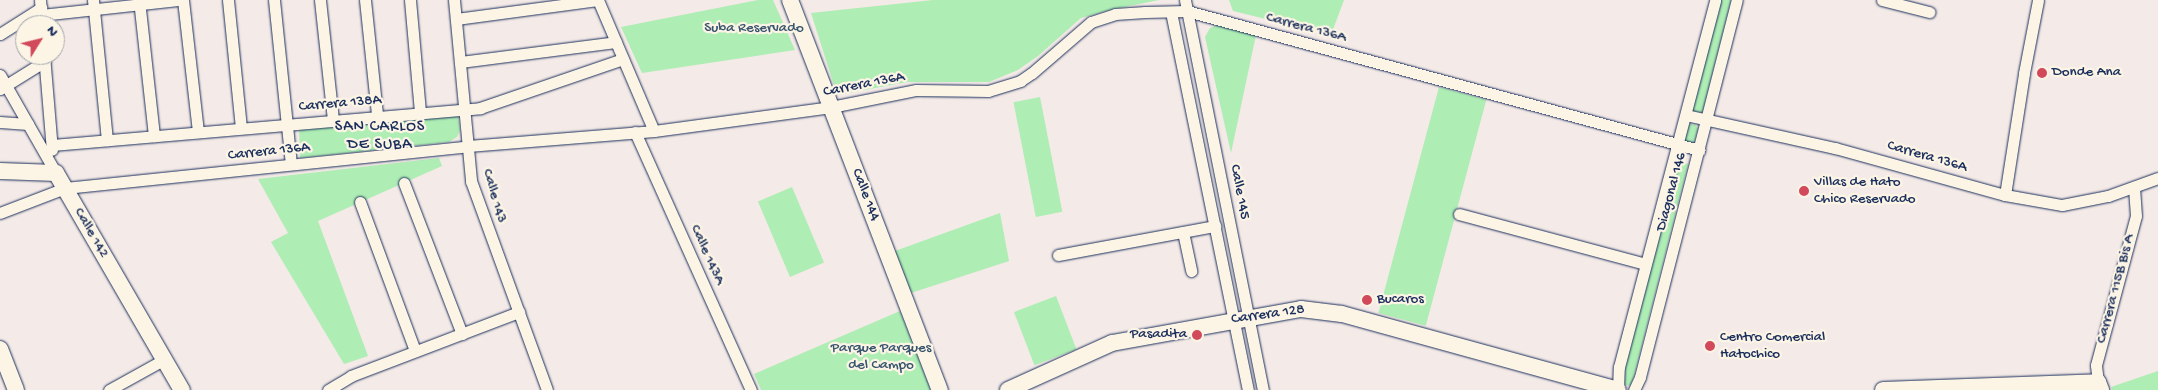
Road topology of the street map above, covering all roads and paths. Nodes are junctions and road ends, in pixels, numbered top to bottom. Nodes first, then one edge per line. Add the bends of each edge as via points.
1 (181, 0) edge
2 (228, 0) edge
3 (274, 0) edge
4 (320, 0) edge
5 (365, 0) edge
6 (410, 0) edge
7 (454, 0) edge
8 (598, 0) edge
9 (790, 0) edge
10 (1715, 0) edge
11 (1737, 0) edge
12 (1882, 0) edge
13 (2038, 0) edge
14 (140, 2) edge
15 (94, 5) edge
16 (1186, 5) edge
17 (41, 12) edge
18 (1171, 12) junction
19 (1928, 12) dead end
20 (456, 19) junction
21 (0, 34) edge
22 (616, 42) junction
23 (623, 59) junction
24 (460, 62) junction
25 (33, 65) edge
26 (46, 65) edge
27 (2, 83) edge
28 (831, 107) junction
29 (464, 110) junction
30 (420, 112) junction
31 (377, 115) junction
32 (1686, 115) junction
33 (332, 119) junction
34 (1706, 120) junction
35 (0, 122) edge
36 (28, 124) junction
37 (287, 124) junction
38 (241, 128) junction
39 (654, 131) junction
40 (198, 132) junction
41 (635, 132) junction
42 (154, 136) junction
43 (107, 140) junction
44 (1678, 144) junction
45 (52, 145) junction
46 (468, 146) junction
47 (1699, 150) junction
48 (291, 164) junction
49 (54, 170) junction
50 (0, 171) edge
51 (2158, 178) edge
52 (404, 183) dead end
53 (65, 188) junction
54 (2134, 188) junction
55 (2005, 195) junction
56 (360, 202) dead end
57 (0, 213) edge
58 (1458, 214) dead end
59 (1215, 226) junction
60 (1183, 232) junction
61 (1058, 255) dead end
62 (1646, 264) junction
63 (1191, 271) dead end
64 (519, 312) junction
65 (1242, 318) junction
66 (462, 334) junction
67 (0, 349) edge
68 (415, 351) junction
69 (165, 360) junction
70 (2099, 386) edge
71 (16, 390) edge
72 (109, 390) edge
73 (182, 390) edge
74 (328, 390) edge
75 (548, 390) edge
76 (751, 390) edge
77 (940, 390) edge
78 (1008, 390) edge
79 (1248, 390) edge
80 (1263, 390) edge
81 (1618, 390) edge
82 (1634, 390) edge
83 (1883, 390) edge

1 - 14 street
1 - 40 street
2 - 38 street
3 - 37 street
4 - 33 street
5 - 31 street
6 - 30 street
7 - 20 street, Calle 143
8 - 20 street
8 - 22 street
9 - 28 street, Calle 144
10 - 32 street, Diagonal 146
11 - 34 street, Diagonal 146
12 - 19 street
13 - 55 street
14 - 15 street
14 - 42 street
15 - 17 street
15 - 43 street
16 - 18 street, Carrera 136A
16 - 44 street, Carrera 136A
16 - 65 street, Calle 145
17 - 21 street
18 - 28 street, Carrera 136A via 1115,14 1092,22 1032,74 1004,87 976,92 916,90
18 - 59 street, Calle 145
20 - 24 street, Calle 143
22 - 23 street
22 - 24 street
23 - 29 street, Carrera 138A via 513,98
23 - 39 street
24 - 29 street, Calle 143
25 - 27 street
26 - 45 street
27 - 36 street, Calle 142
28 - 39 street, Carrera 136A
28 - 77 street, Calle 144
29 - 30 street, Carrera 138A
29 - 46 street, Calle 143
30 - 31 street, Carrera 138A
31 - 33 street, Carrera 138A
32 - 34 street, Carrera 136A
32 - 44 street, Diagonal 146
33 - 37 street, Carrera 138A
34 - 47 street, Diagonal 146
34 - 55 street, Carrera 136A via 1835,148
35 - 36 street
36 - 49 street, Calle 142
37 - 38 street, Carrera 138A
37 - 48 street
38 - 40 street, Carrera 138A
39 - 41 street, Carrera 136A
40 - 42 street, Carrera 138A
41 - 46 street, Carrera 136A
41 - 76 street, Calle 143A
42 - 43 street, Carrera 138A
43 - 45 street, Carrera 138A
44 - 47 street, Carrera 136A
44 - 62 street, Diagonal 146
45 - 49 street
46 - 48 street, Carrera 136A
46 - 64 street, Calle 143 via 476,199
47 - 82 street, Diagonal 146
48 - 53 street, Carrera 136A
49 - 50 street
49 - 53 street, Calle 142
51 - 54 street, Carrera 136A
52 - 66 street
53 - 57 street, Carrera 136A
53 - 69 street, Calle 142
54 - 55 street, Carrera 136A via 2062,205
54 - 70 street, Carrera 115B Bis A via 2136,216 2096,365
56 - 68 street
58 - 62 street
59 - 60 street
59 - 65 street, Calle 145
60 - 61 street
60 - 63 street
62 - 81 street, Diagonal 146 via 1619,367
64 - 66 street
64 - 75 street, Calle 143
65 - 78 street, Carrera 128 via 1112,343
65 - 79 street, Calle 145
65 - 80 street, Calle 145
65 - 81 street, Carrera 128 via 1301,309 1333,312
66 - 68 street
67 - 71 street
68 - 74 street via 351,376
69 - 72 street
69 - 73 street, Calle 142
70 - 83 street

